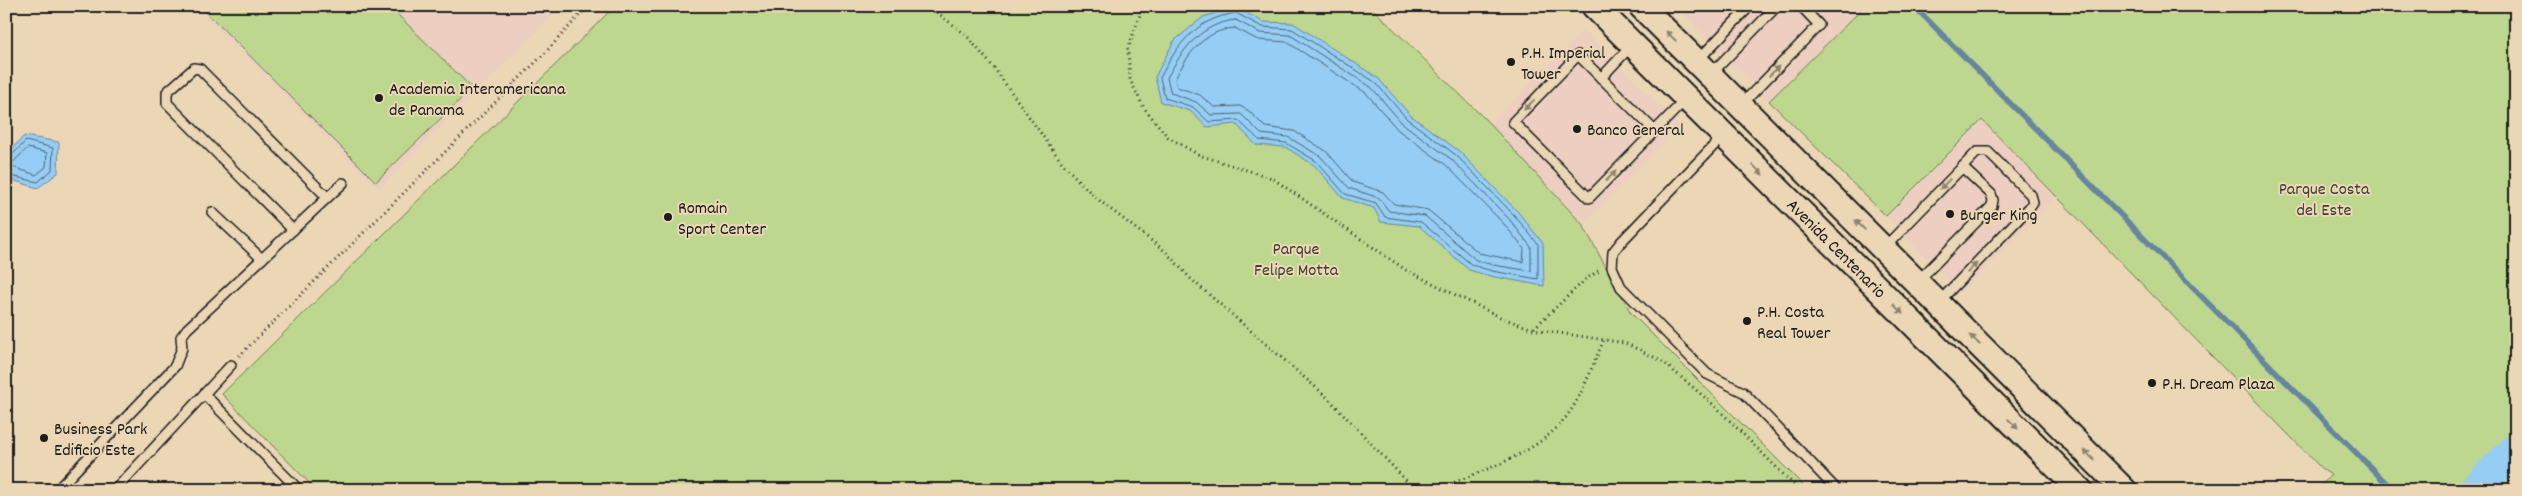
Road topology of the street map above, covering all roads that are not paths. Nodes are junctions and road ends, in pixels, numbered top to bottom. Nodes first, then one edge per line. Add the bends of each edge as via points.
1 (1594, 6) edge
2 (1641, 6) edge
3 (1750, 6) edge
4 (1778, 6) edge
5 (1801, 6) edge
6 (1632, 45) junction
7 (1703, 68) junction
8 (1601, 78) junction
9 (1686, 98) junction
10 (1744, 109) junction
11 (1654, 131) junction
12 (1723, 136) junction
13 (1962, 167) junction
14 (343, 183) dead end
15 (327, 198) junction
16 (212, 212) dead end
17 (293, 230) junction
18 (1884, 249) junction
19 (262, 259) junction
20 (1917, 283) junction
21 (1938, 303) junction
22 (231, 365) road end
23 (204, 394) junction
24 (56, 490) edge
25 (115, 490) edge
26 (299, 490) edge
27 (1836, 490) edge
28 (2080, 490) edge
29 (2124, 490) edge

1 - 6 main road, Avenida Centenario
7 -> 2 main road, Avenida Centenario
3 - 7 lane
4 - 7 lane
10 -> 5 lane via 1819,25
6 - 8 lane
6 - 9 main road, Avenida Centenario
7 - 10 main road, Avenida Centenario
8 - 11 lane
8 -> 11 lane via 1578,55 1513,122 1589,198
9 - 11 lane
9 - 12 main road, Avenida Centenario
10 - 12 main road
18 -> 10 main road, Avenida Centenario
12 - 27 lane via 1612,252 1612,267 1621,287 1707,374 1743,392
12 -> 28 main road, Avenida Centenario
13 -> 18 lane
13 - 20 lane via 1991,194 1992,206
21 -> 13 lane via 2033,202 2031,195 1988,152 1977,152
14 - 15 lane
15 - 17 lane
15 - 17 lane via 200,69 194,68 166,92 167,103
16 - 19 lane
17 - 19 lane
18 - 20 main road, Avenida Centenario
19 - 24 lane via 187,329 181,337 182,348 175,366
20 - 21 main road, Avenida Centenario
29 -> 21 main road, Avenida Centenario
22 - 23 lane
23 - 25 lane
23 - 26 lane

